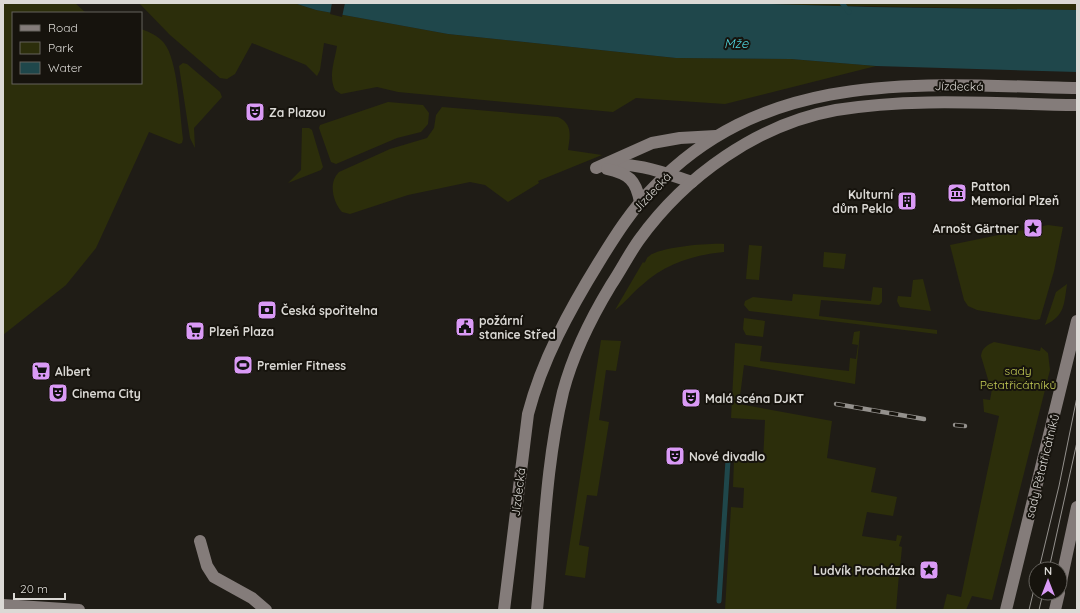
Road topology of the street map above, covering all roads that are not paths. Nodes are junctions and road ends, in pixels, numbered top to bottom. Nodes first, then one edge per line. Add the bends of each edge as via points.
1 (1077, 88) edge
2 (1077, 105) edge
3 (716, 136) junction
4 (596, 168) junction
5 (667, 174) junction
6 (692, 182) junction
7 (640, 202) junction
8 (1077, 321) edge
9 (1077, 507) edge
10 (200, 541) dead end
11 (1065, 561) edge
12 (3, 605) edge
13 (79, 610) edge
14 (266, 610) edge
15 (504, 610) edge
16 (537, 610) edge
17 (1006, 610) edge

1 - 3 main road, Jízdecká via 934,85 885,86 844,91 781,107
2 - 6 main road, Jízdecká via 916,103 809,116 768,132 735,150
3 - 4 main road via 652,143
3 - 5 main road, Jízdecká
4 - 5 main road via 628,165
4 - 7 main road via 628,176 638,189
5 - 6 main road
5 - 7 main road, Jízdecká
6 - 16 main road, Jízdecká via 658,216 639,240 598,307 571,367 563,392 553,444
7 - 15 main road, Jízdecká via 578,296 546,362 532,400 528,414
8 - 17 main road, sady Pětatřicátníků
9 - 11 main road
10 - 14 main road via 207,566 214,577 252,598
12 - 13 main road

